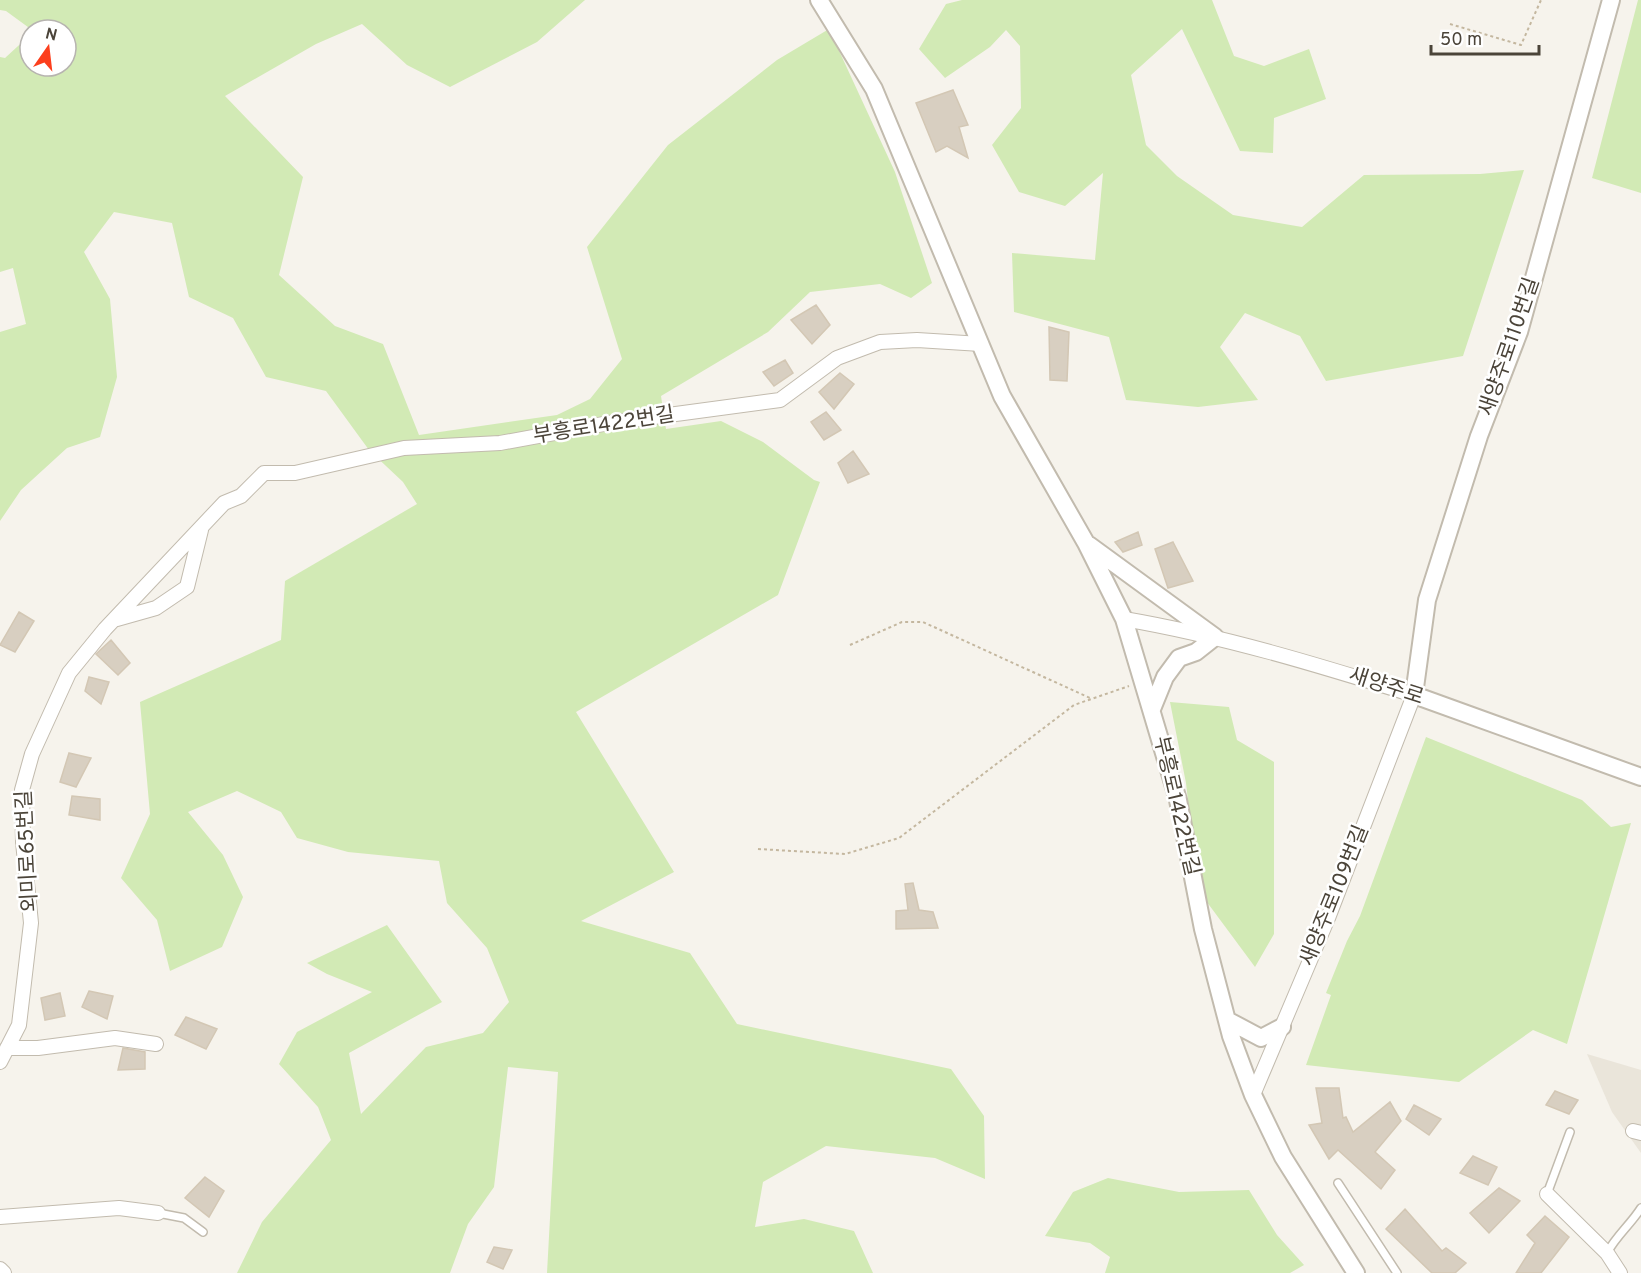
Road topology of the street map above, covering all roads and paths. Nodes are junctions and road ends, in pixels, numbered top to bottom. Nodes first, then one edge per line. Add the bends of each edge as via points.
1 (819, 0) edge
2 (1541, 0) edge
3 (1611, 0) edge
4 (1450, 24) dead end
5 (981, 344) junction
6 (224, 503) joint
7 (201, 530) junction
8 (1086, 543) junction
9 (1124, 619) junction
10 (115, 620) junction
11 (1215, 637) junction
12 (850, 645) dead end
13 (1144, 682) junction
14 (1414, 695) junction
15 (1090, 698) junction
16 (1152, 709) junction
17 (1641, 777) edge
18 (758, 849) dead end
19 (1227, 1020) junction
20 (1282, 1027) junction
21 (156, 1044) dead end
22 (7, 1048) junction
23 (0, 1062) edge
24 (1253, 1095) junction
25 (1570, 1131) dead end
26 (1338, 1183) dead end
27 (1547, 1194) joint
28 (1641, 1208) edge
29 (158, 1213) joint
30 (0, 1217) edge
31 (203, 1232) dead end
32 (1607, 1253) junction
33 (0, 1269) edge
34 (4, 1273) edge
35 (1356, 1273) edge
36 (1397, 1273) edge
37 (1620, 1273) edge

1 - 5 street, 부흥로1422번길 via 874,89
2 - 4 path via 1521,45
3 - 14 street, 새양주로110번길 via 1518,332 1479,436 1427,600
5 - 6 street, 부흥로1422번길 via 880,342 837,358 780,400 609,423 500,443 404,448 295,473 264,473 241,496
5 - 8 street, 부흥로1422번길 via 1002,396
6 - 7 street, 외미로65번길
7 - 10 street, 외미로65번길
7 - 10 street via 187,587 156,608
8 - 9 street, 부흥로1422번길
8 - 11 street
9 - 11 street, 새양주로
9 - 13 street, 부흥로1422번길
10 - 22 street, 외미로65번길 via 69,673 32,754 22,790 31,923 19,1025
11 - 14 street, 새양주로
11 - 16 street via 1196,652 1179,658 1165,677
12 - 15 path via 902,622 923,622
13 - 15 path
13 - 16 street, 부흥로1422번길
14 - 17 street, 새양주로
14 - 20 street, 새양주로109번길
15 - 18 path via 1074,705 898,838 844,854
16 - 19 street, 부흥로1422번길 via 1178,800 1203,929
19 - 20 street via 1261,1038
19 - 24 street, 부흥로1422번길
20 - 24 street, 새양주로109번길
21 - 22 street via 115,1038
22 - 23 street, 외미로65번길
24 - 35 street, 부흥로1422번길 via 1283,1156
25 - 27 lane
26 - 36 lane
27 - 32 street
28 - 32 lane
29 - 30 street via 119,1208
29 - 31 lane via 184,1218
32 - 37 street
33 - 34 street

